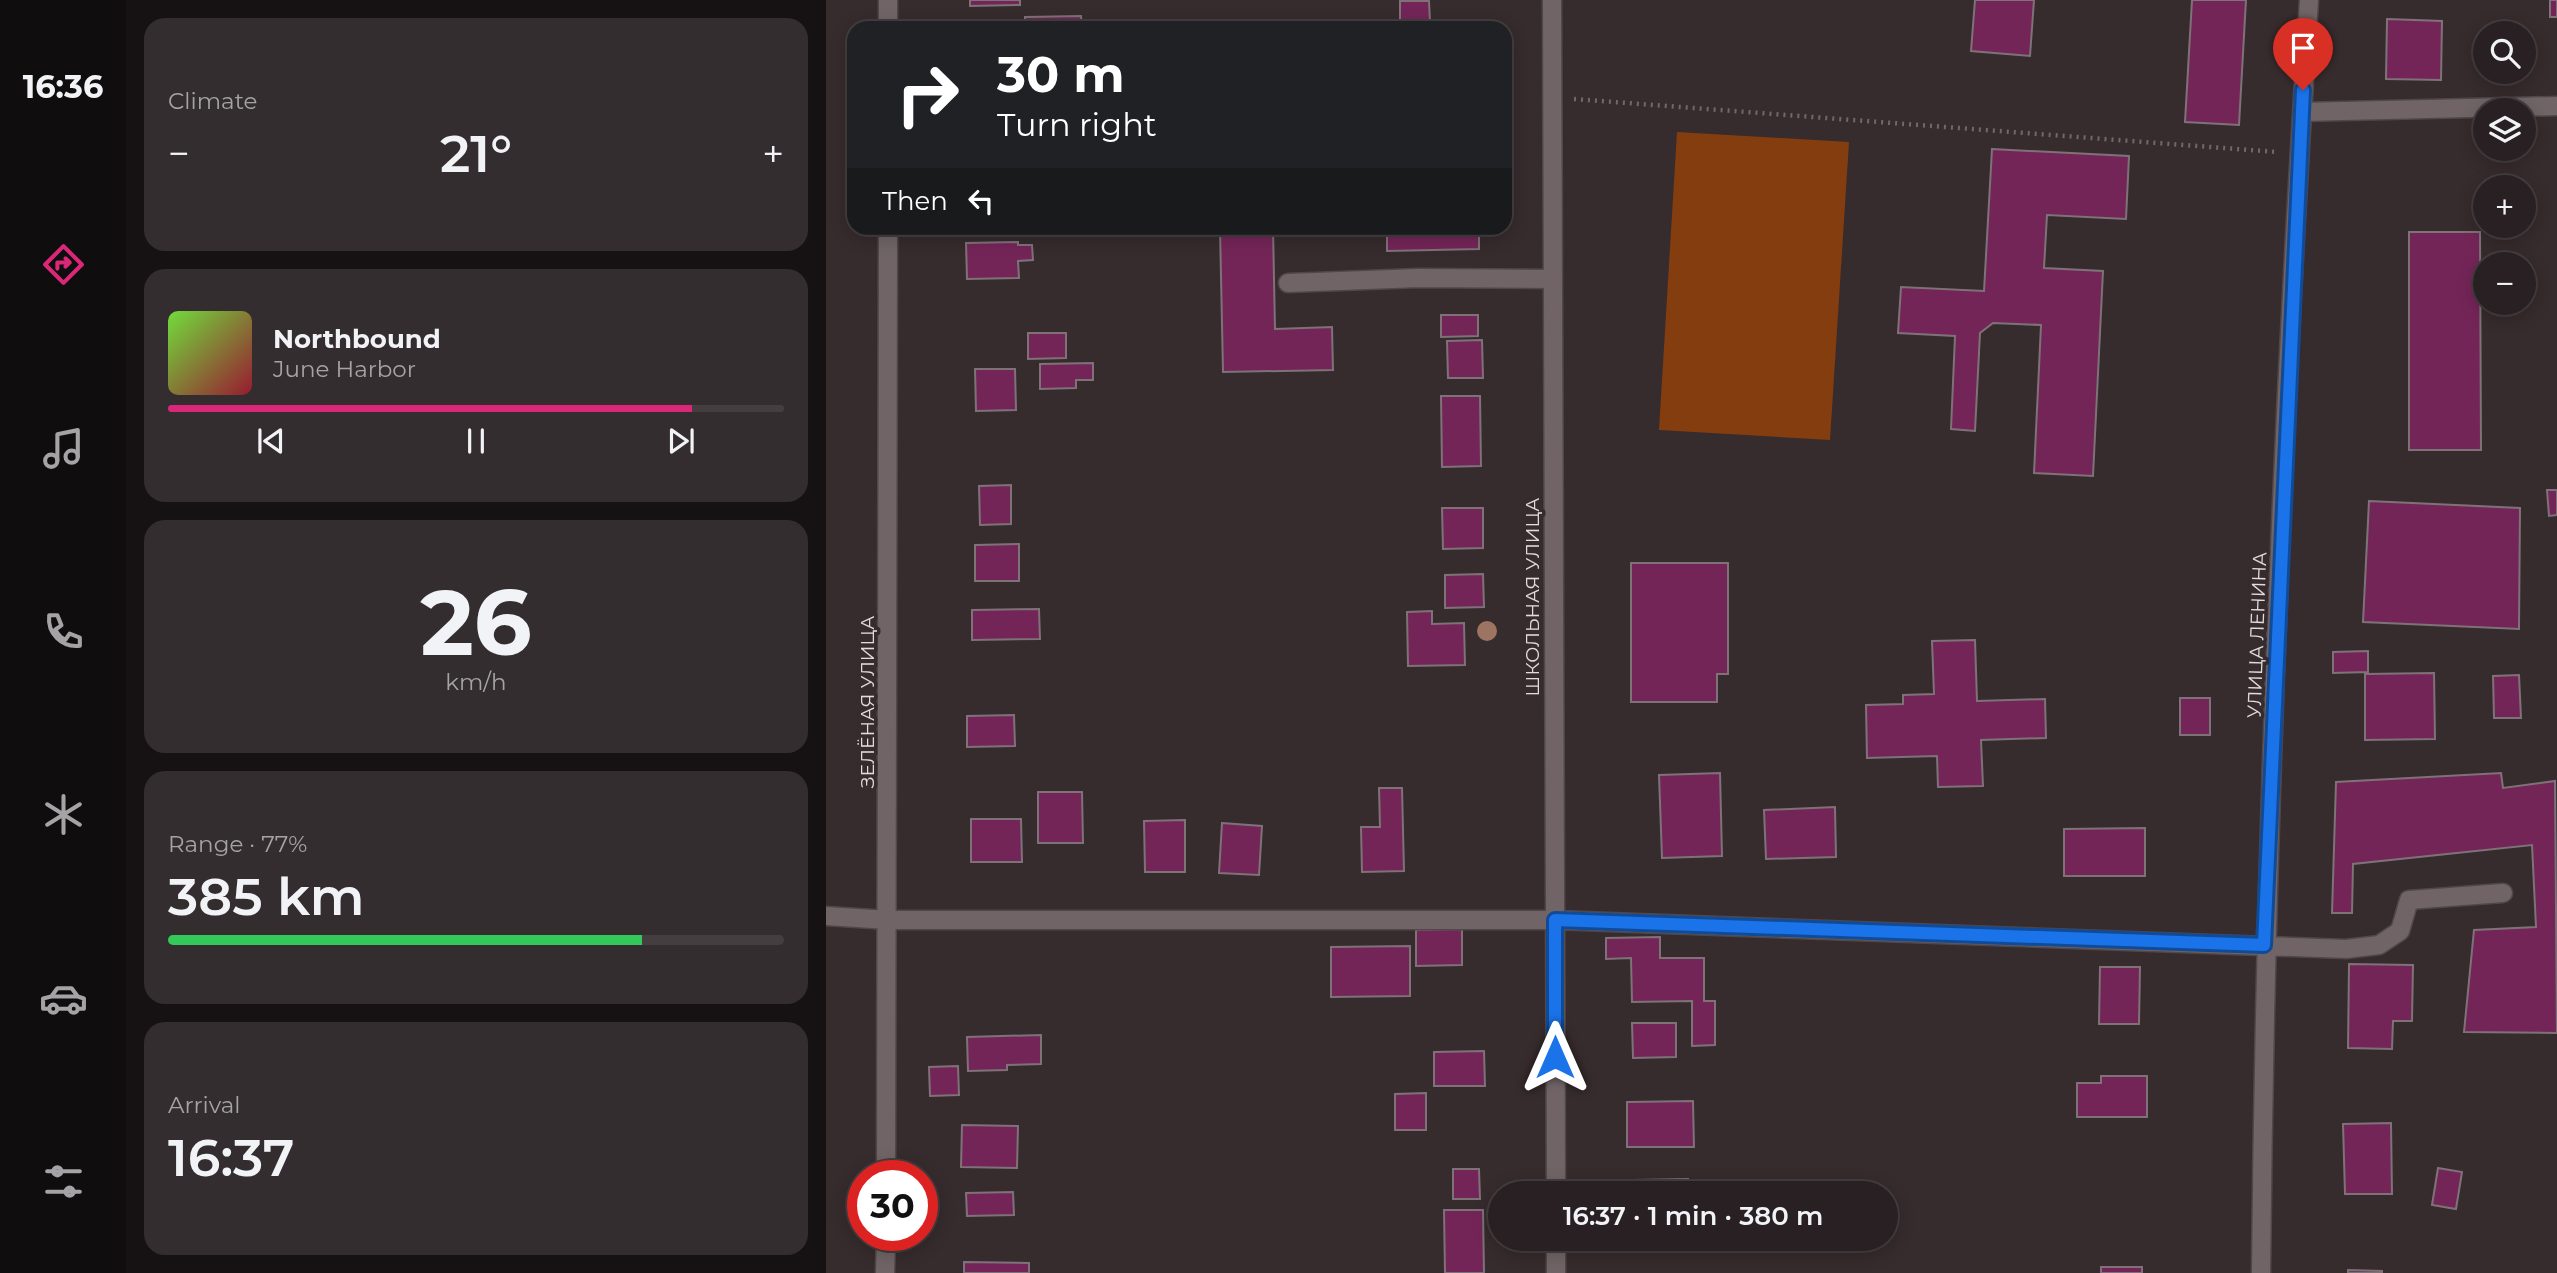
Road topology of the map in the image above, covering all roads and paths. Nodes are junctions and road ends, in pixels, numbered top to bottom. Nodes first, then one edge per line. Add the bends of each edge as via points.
1 (888, 0) edge
2 (1552, 0) edge
3 (2309, 0) edge
4 (888, 21) edge
5 (1552, 98) junction
6 (2557, 106) edge
7 (2302, 112) junction
8 (2299, 153) junction
9 (888, 235) edge
10 (1551, 279) junction
11 (1288, 283) dead end
12 (2502, 893) dead end
13 (826, 916) edge
14 (888, 920) junction
15 (1555, 920) junction
16 (2264, 945) junction
17 (886, 1160) edge
18 (1556, 1181) edge
19 (886, 1251) edge
20 (1556, 1251) edge
21 (885, 1273) edge
22 (1556, 1273) edge
23 (2261, 1273) edge

1 - 4 street
2 - 5 street, ШКОЛЬНАЯ УЛИЦА
3 - 7 street, УЛИЦА ЛЕНИНА
5 - 8 path
5 - 10 street, ШКОЛЬНАЯ УЛИЦА
6 - 7 street
7 - 8 street, УЛИЦА ЛЕНИНА
8 - 16 street, УЛИЦА ЛЕНИНА
9 - 14 street, ЗЕЛЁНАЯ УЛИЦА
10 - 11 street
10 - 15 street, ШКОЛЬНАЯ УЛИЦА
12 - 16 street via 2409,901 2400,931 2379,945 2346,949
13 - 14 street
14 - 15 street
14 - 17 street, ЗЕЛЁНАЯ УЛИЦА
15 - 16 street
15 - 18 street, ШКОЛЬНАЯ УЛИЦА
16 - 23 street, УЛИЦА ЛЕНИНА
19 - 21 street
20 - 22 street

